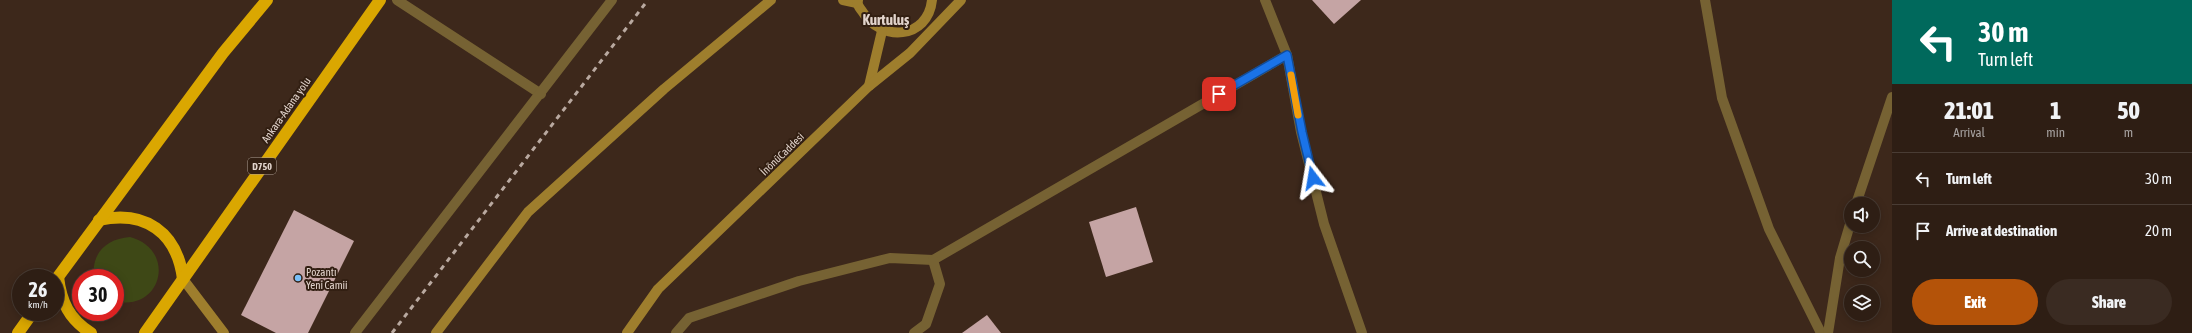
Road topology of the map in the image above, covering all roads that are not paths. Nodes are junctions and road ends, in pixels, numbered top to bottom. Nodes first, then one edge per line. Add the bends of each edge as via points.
1 (266, 0) edge
2 (380, 0) edge
3 (397, 0) edge
4 (612, 0) edge
5 (771, 0) edge
6 (843, 0) edge
7 (932, 0) edge
8 (961, 0) edge
9 (1265, 0) edge
10 (1705, 0) edge
11 (857, 2) edge
12 (882, 31) junction
13 (1287, 55) junction
14 (869, 86) junction
15 (540, 94) junction
16 (1892, 97) edge
17 (1858, 197) edge
18 (99, 220) junction
19 (1847, 233) edge
20 (933, 260) junction
21 (63, 269) edge
22 (183, 279) junction
23 (64, 305) edge
24 (27, 321) edge
25 (18, 333) edge
26 (91, 333) edge
27 (145, 333) edge
28 (224, 333) edge
29 (355, 333) edge
30 (436, 333) edge
31 (627, 333) edge
32 (676, 333) edge
33 (914, 333) edge
34 (1362, 333) edge
35 (1821, 333) edge
36 (1828, 333) edge

1 - 18 highway via 223,53
2 - 22 highway, Ankara-Adana yolu / D750
3 - 15 street
4 - 15 street
5 - 30 main road via 664,89 528,212
6 - 11 main road
7 - 12 main road via 931,9 920,25 902,33
8 - 14 main road, İnönüCaddesi via 910,53
9 - 13 street
10 - 35 street via 1722,98 1769,229
11 - 12 main road via 866,19
12 - 14 main road
13 - 20 street
13 - 34 street via 1324,224
14 - 31 main road, İnönüCaddesi via 658,289
15 - 29 street
16 - 17 street
18 - 21 highway
18 - 22 highway via 115,216 132,218 149,224 164,234 175,248 181,263
19 - 36 street via 1840,258
20 - 32 street via 890,258 799,281 689,318
20 - 33 street via 940,284 926,324
22 - 27 highway, Ankara-Adana yolu / D750
22 - 28 main road
23 - 26 highway via 79,325
24 - 25 highway

